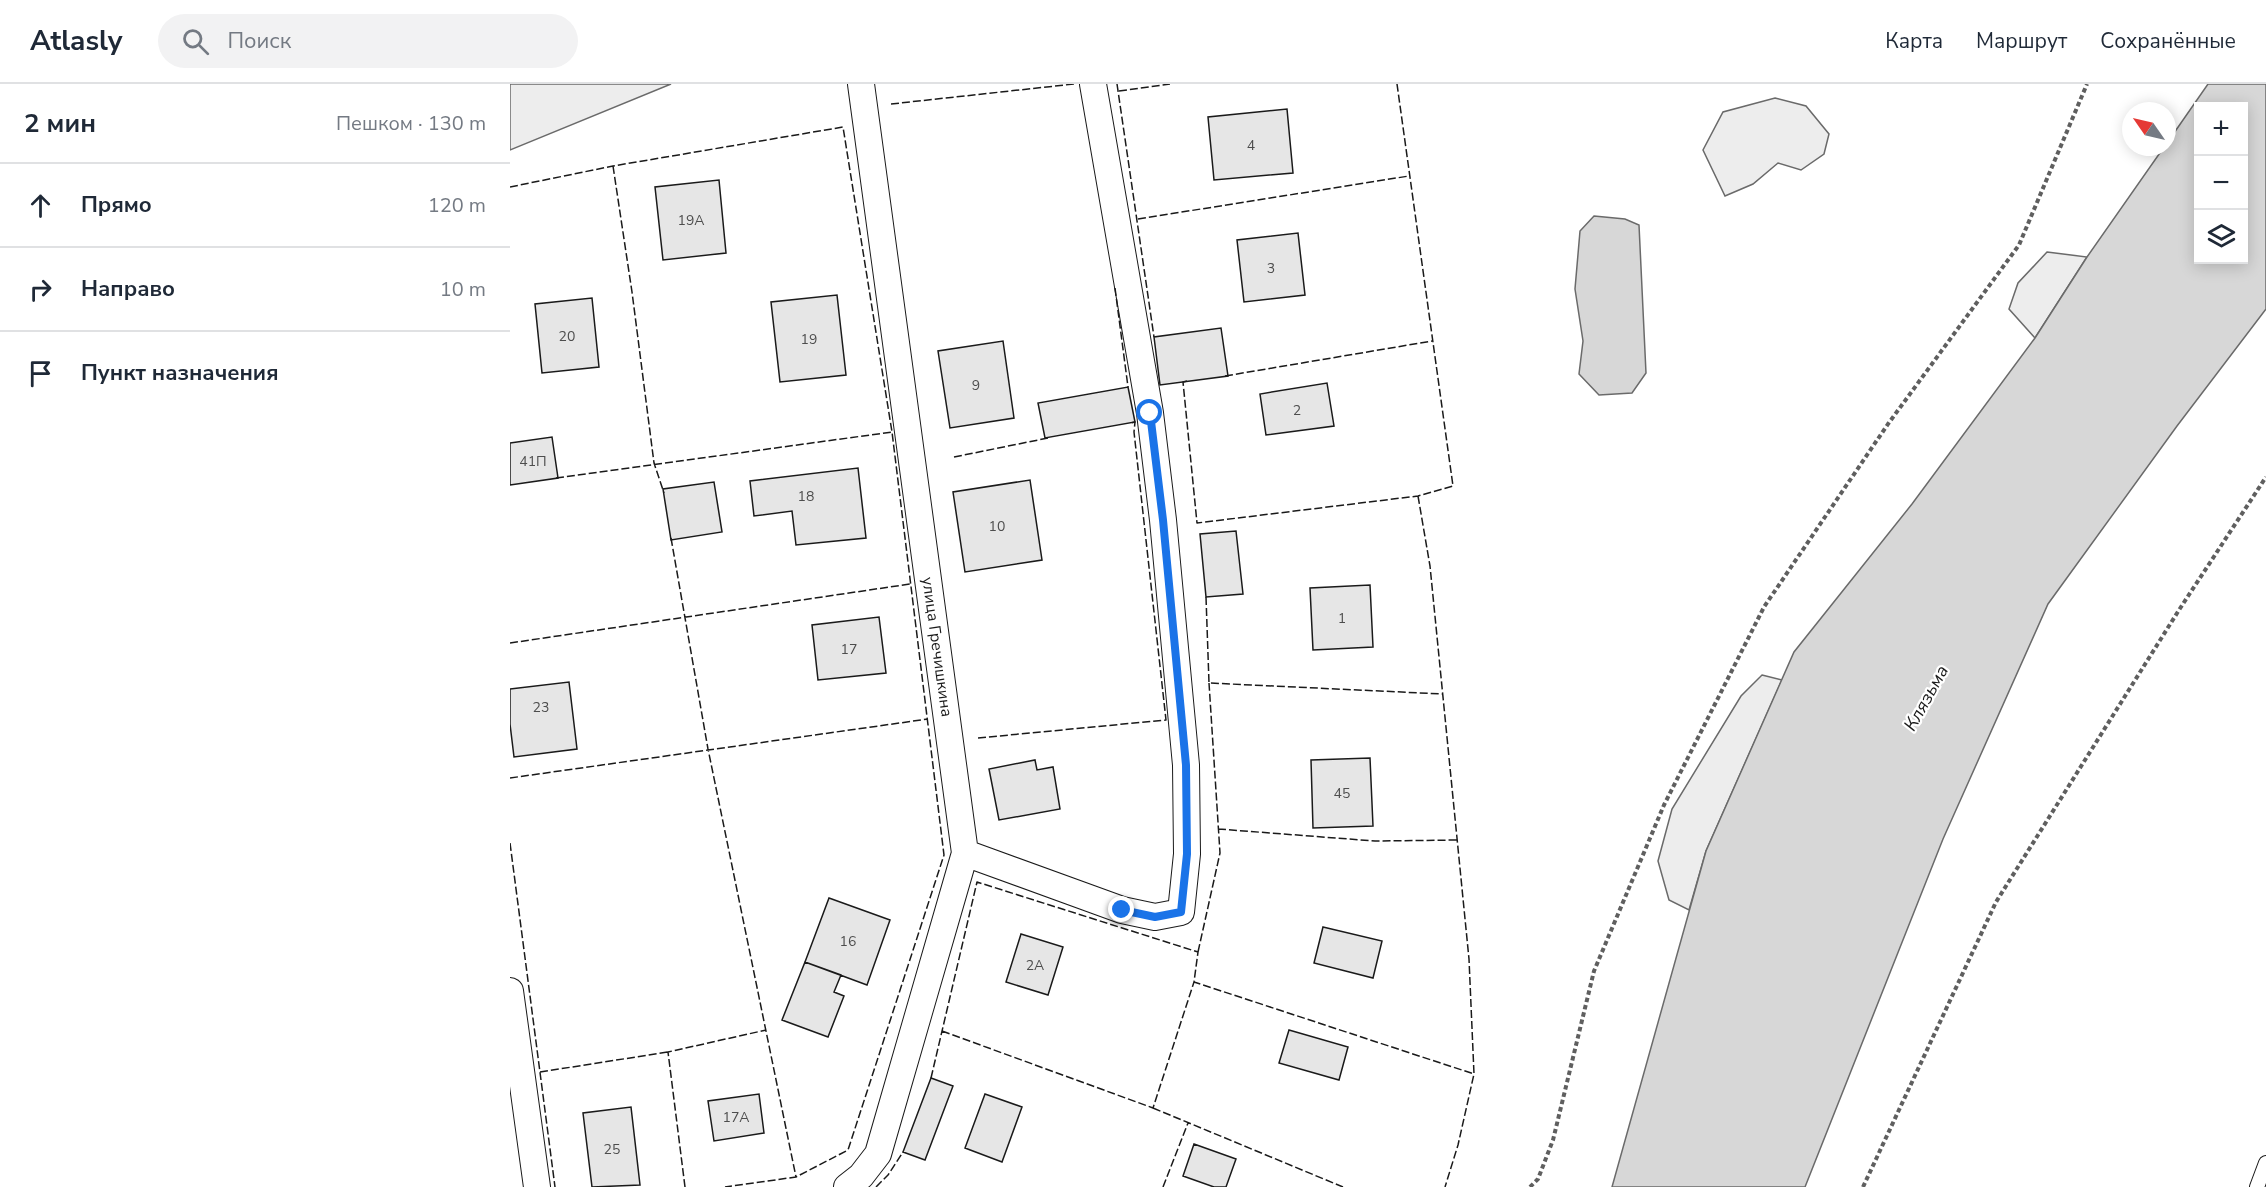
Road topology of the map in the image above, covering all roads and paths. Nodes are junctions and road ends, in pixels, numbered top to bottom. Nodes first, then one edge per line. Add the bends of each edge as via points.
1 (861, 84) edge
2 (1093, 84) edge
3 (2087, 84) edge
4 (2266, 477) edge
5 (965, 853) junction
6 (510, 991) edge
7 (2266, 1163) edge
8 (537, 1187) edge
9 (847, 1187) edge
10 (1530, 1187) edge
11 (1863, 1187) edge
12 (2257, 1187) edge

1 - 5 street, улица Гречишкина
2 - 5 street via 1150,413 1163,520 1186,765 1187,854 1181,912 1155,917 1122,910
3 - 10 path via 2019,245 1888,424 1764,607 1664,806 1594,971 1554,1140 1538,1179
4 - 11 path via 1996,902
5 - 9 street, улица Гречишкина via 878,1155
6 - 8 street
7 - 12 lane

